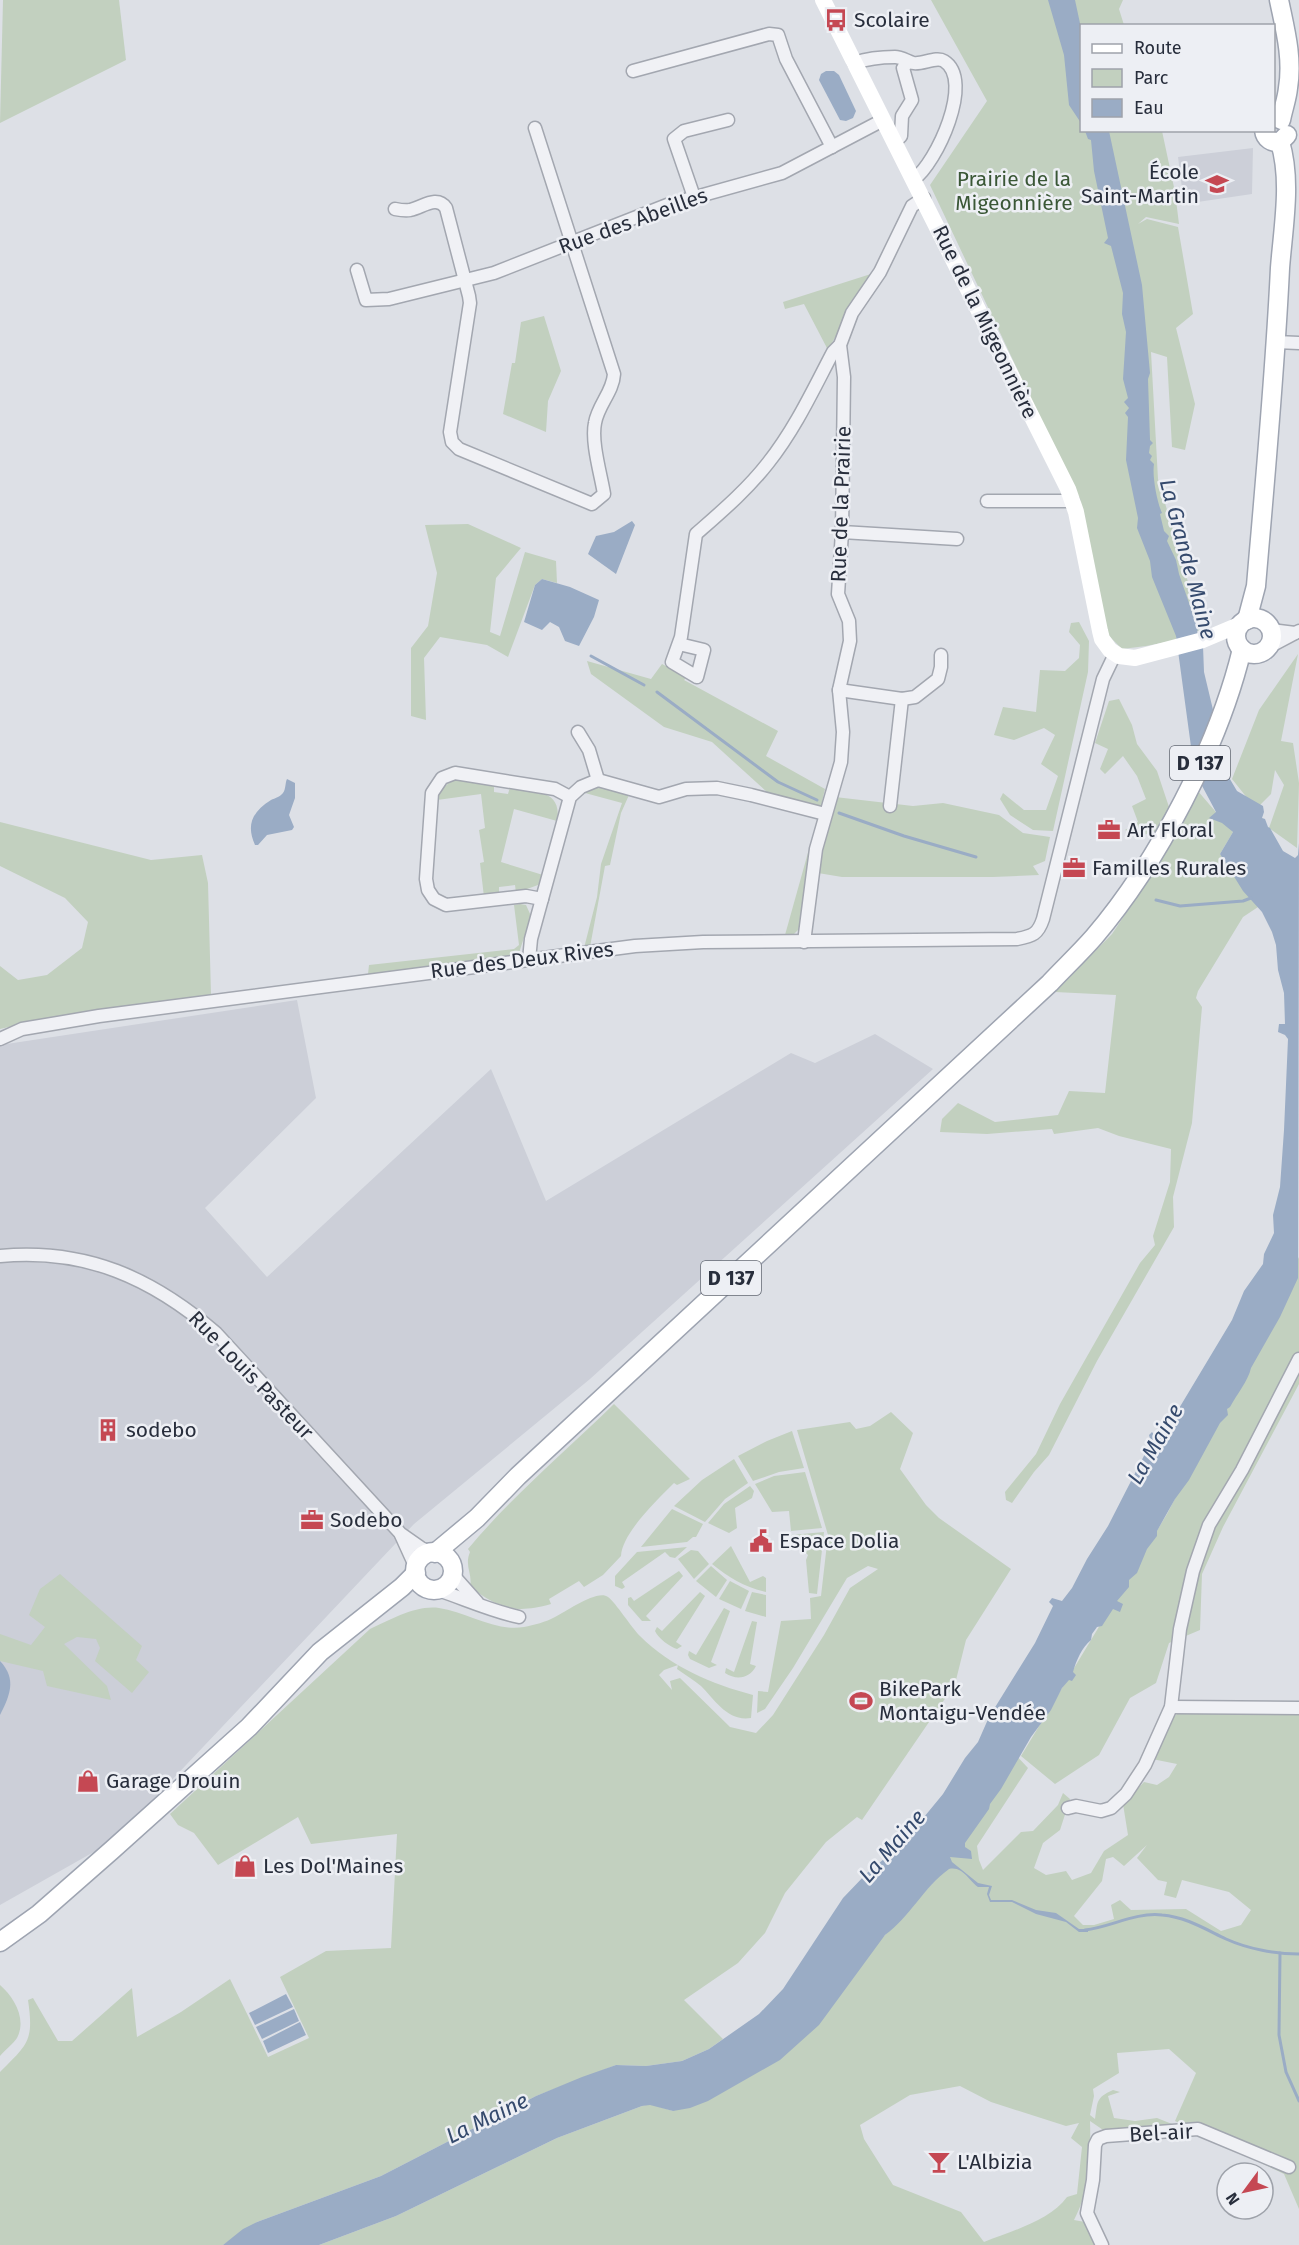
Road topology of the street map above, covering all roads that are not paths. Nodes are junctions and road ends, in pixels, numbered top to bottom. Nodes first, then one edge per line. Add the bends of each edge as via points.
1 (823, 0) edge
2 (1279, 0) edge
3 (908, 62) junction
4 (855, 63) junction
5 (633, 71) dead end
6 (728, 120) dead end
7 (884, 120) junction
8 (535, 128) dead end
9 (1284, 129) edge
10 (1265, 132) edge
11 (895, 142) junction
12 (832, 147) junction
13 (914, 179) junction
14 (694, 197) junction
15 (924, 198) junction
16 (394, 209) dead end
17 (571, 242) junction
18 (357, 270) dead end
19 (465, 280) junction
20 (1276, 342) junction
21 (1299, 343) edge
22 (840, 345) junction
23 (987, 501) dead end
24 (1073, 501) junction
25 (842, 532) junction
26 (957, 539) dead end
27 (1297, 632) edge
28 (1253, 635) junction
29 (679, 644) dead end
30 (1115, 654) junction
31 (941, 655) dead end
32 (839, 690) junction
33 (902, 699) junction
34 (578, 732) dead end
35 (598, 780) junction
36 (570, 797) junction
37 (890, 806) dead end
38 (825, 814) junction
39 (542, 899) junction
40 (804, 942) junction
41 (529, 960) junction
42 (0, 1040) edge
43 (0, 1256) edge
44 (1299, 1359) edge
45 (477, 1518) junction
46 (401, 1534) junction
47 (434, 1553) junction
48 (416, 1570) junction
49 (453, 1570) junction
50 (432, 1589) junction
51 (477, 1603) junction
52 (519, 1617) dead end
53 (353, 1624) junction
54 (1171, 1707) junction
55 (1299, 1708) edge
56 (1068, 1808) dead end
57 (0, 1944) edge
58 (0, 1959) edge
59 (1289, 2167) dead end
60 (1102, 2245) edge

1 - 4 street, Rue de la Migeonnière
2 - 9 main road, D 137 via 1290,56
3 - 4 street via 896,57
3 - 11 street via 903,68 912,100 902,116 901,136
3 - 13 street via 945,61 955,87 955,105 940,143 926,169
4 - 7 street, Rue de la Migeonnière
5 - 12 street via 769,34 778,35 786,60
6 - 14 street via 684,131 674,138
7 - 11 street, Rue de la Migeonnière
7 - 12 street, Rue des Abeilles
8 - 17 street
9 - 10 main road via 1269,140
9 - 20 main road, D 137 via 1285,191
11 - 13 street, Rue de la Migeonnière
12 - 14 street, Rue des Abeilles via 782,172
13 - 15 street, Rue de la Migeonnière
14 - 17 street, Rue des Abeilles
15 - 22 street via 912,206 880,272 852,313
15 - 24 street, Rue de la Migeonnière
16 - 19 street via 443,203
17 - 19 street, Rue des Abeilles via 494,273
17 - 19 street via 614,374 614,384 595,422 604,495 592,504 459,449 452,442 450,432 470,303
18 - 19 street, Rue des Abeilles via 366,300 389,299
20 - 21 street
20 - 28 main road, D 137
22 - 25 street, Rue de la Prairie via 844,377
22 - 29 street via 832,352 801,415 768,463 696,534
23 - 24 street
24 - 30 street, Rue de la Migeonnière via 1100,631
25 - 26 street
25 - 32 street, Rue de la Prairie via 838,594 849,621 850,641
27 - 28 street
28 - 30 street via 1219,634 1135,658
28 - 45 main road, D 137 via 1175,816 1134,883 1095,935 1050,983
30 - 40 street, Rue des Deux Rives via 1098,698 1040,931 1017,939
31 - 33 street via 938,679 915,697
32 - 33 street
32 - 38 street, Rue de la Prairie via 841,762
33 - 37 street
34 - 35 street via 589,750
35 - 36 street
35 - 38 street via 659,797 686,789 717,789
36 - 39 street
36 - 39 street via 555,789 455,773 442,778 432,793 426,879 434,899 446,905 526,896
38 - 40 street, Rue de la Prairie via 816,849
39 - 41 street
40 - 41 street, Rue des Deux Rives via 635,946
41 - 42 street, Rue des Deux Rives via 110,1014 22,1029
43 - 46 street, Rue Louis Pasteur via 58,1255 91,1263 148,1284 191,1311 221,1338
44 - 54 street via 1209,1525 1192,1571 1180,1629
45 - 47 main road, D 137
45 - 49 main road, D 137
46 - 47 street, Rue Louis Pasteur
46 - 48 street, Rue Louis Pasteur
47 - 48 main road via 422,1558
47 - 49 main road via 446,1556
48 - 50 main road via 419,1582
48 - 53 main road via 402,1587
49 - 50 main road via 448,1585
49 - 51 street
50 - 51 street
50 - 53 main road
51 - 52 street
53 - 57 main road via 320,1652 249,1727 39,1914
54 - 55 street
54 - 56 street via 1145,1765 1126,1794 1111,1808 1101,1811
57 - 58 main road
59 - 60 street, Bel-air via 1198,2130 1098,2139 1087,2213

